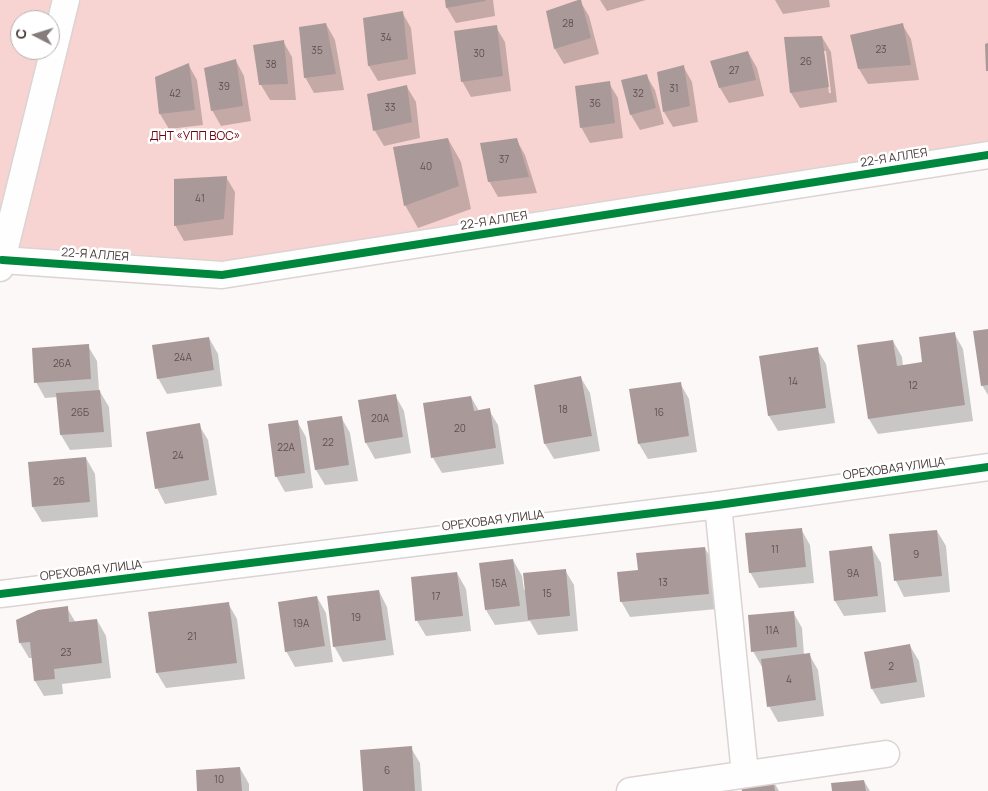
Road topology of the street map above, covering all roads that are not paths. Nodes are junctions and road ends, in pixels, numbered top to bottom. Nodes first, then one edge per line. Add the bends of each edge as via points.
1 (66, 0) edge
2 (988, 155) edge
3 (1, 264) edge
4 (988, 467) edge
5 (718, 505) junction
6 (0, 594) edge
7 (886, 754) dead end
8 (746, 774) junction
9 (630, 791) edge

1 - 3 street
2 - 3 street, 22-Я АЛЛЕЯ via 222,275
4 - 5 street, ОРЕХОВАЯ УЛИЦА
5 - 6 street, ОРЕХОВАЯ УЛИЦА
5 - 8 street
7 - 8 street
8 - 9 street

